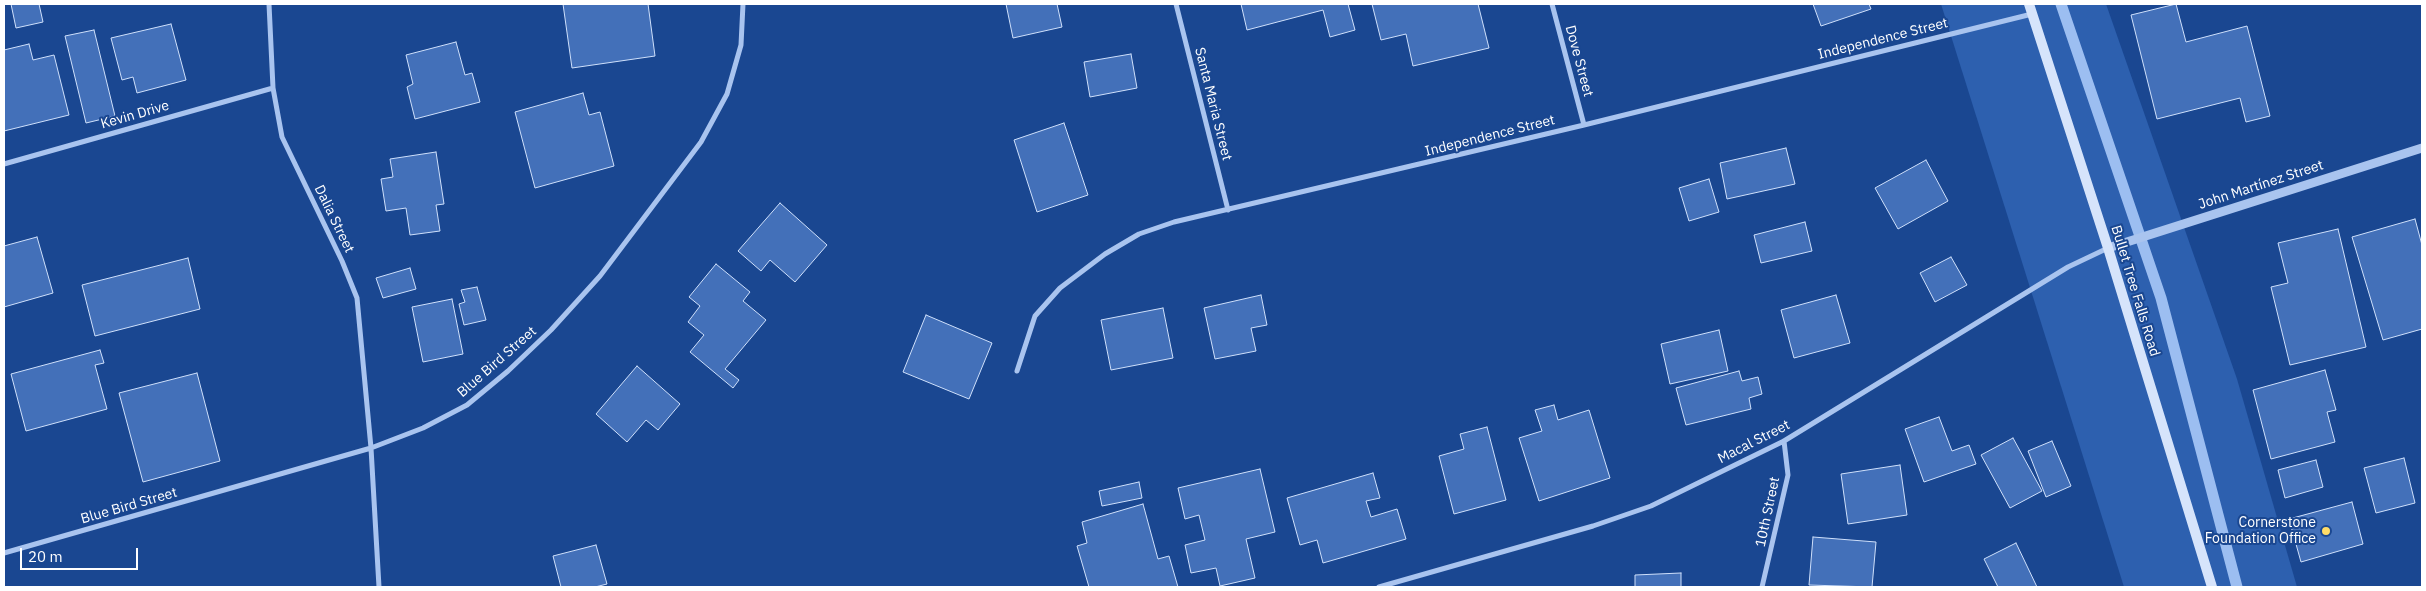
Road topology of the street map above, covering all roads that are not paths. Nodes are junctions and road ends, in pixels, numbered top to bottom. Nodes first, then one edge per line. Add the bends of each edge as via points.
1 (269, 4) edge
2 (743, 4) edge
3 (1176, 4) edge
4 (1552, 4) edge
5 (2030, 9) edge
6 (273, 88) junction
7 (1584, 125) junction
8 (2422, 148) edge
9 (4, 164) edge
10 (1228, 210) junction
11 (2108, 248) junction
12 (1017, 371) dead end
13 (1784, 442) junction
14 (371, 448) junction
15 (4, 553) edge
16 (379, 587) edge
17 (1379, 587) edge
18 (1762, 587) edge
19 (2212, 587) edge

1 - 6 street, Dalia Street
2 - 14 street, Blue Bird Street via 741,45 726,94 702,142 600,276 530,351 467,404 423,428
3 - 10 street, Santa Maria Street
4 - 7 street, Dove Street
5 - 7 street, Independence Street
5 - 11 main road, Bullet Tree Falls Road
6 - 9 street, Kevin Drive
6 - 14 street, Dalia Street via 282,137 357,298
7 - 10 street, Independence Street
8 - 11 street, John Martínez Street
10 - 12 street, Independence Street via 1139,234 1105,254 1060,288 1035,316
11 - 13 street, Macal Street via 2068,267
11 - 19 main road, Bullet Tree Falls Road
13 - 17 street, Macal Street via 1642,509
13 - 18 street, 10th Street via 1788,475
14 - 15 street, Blue Bird Street
14 - 16 street, Dalia Street

